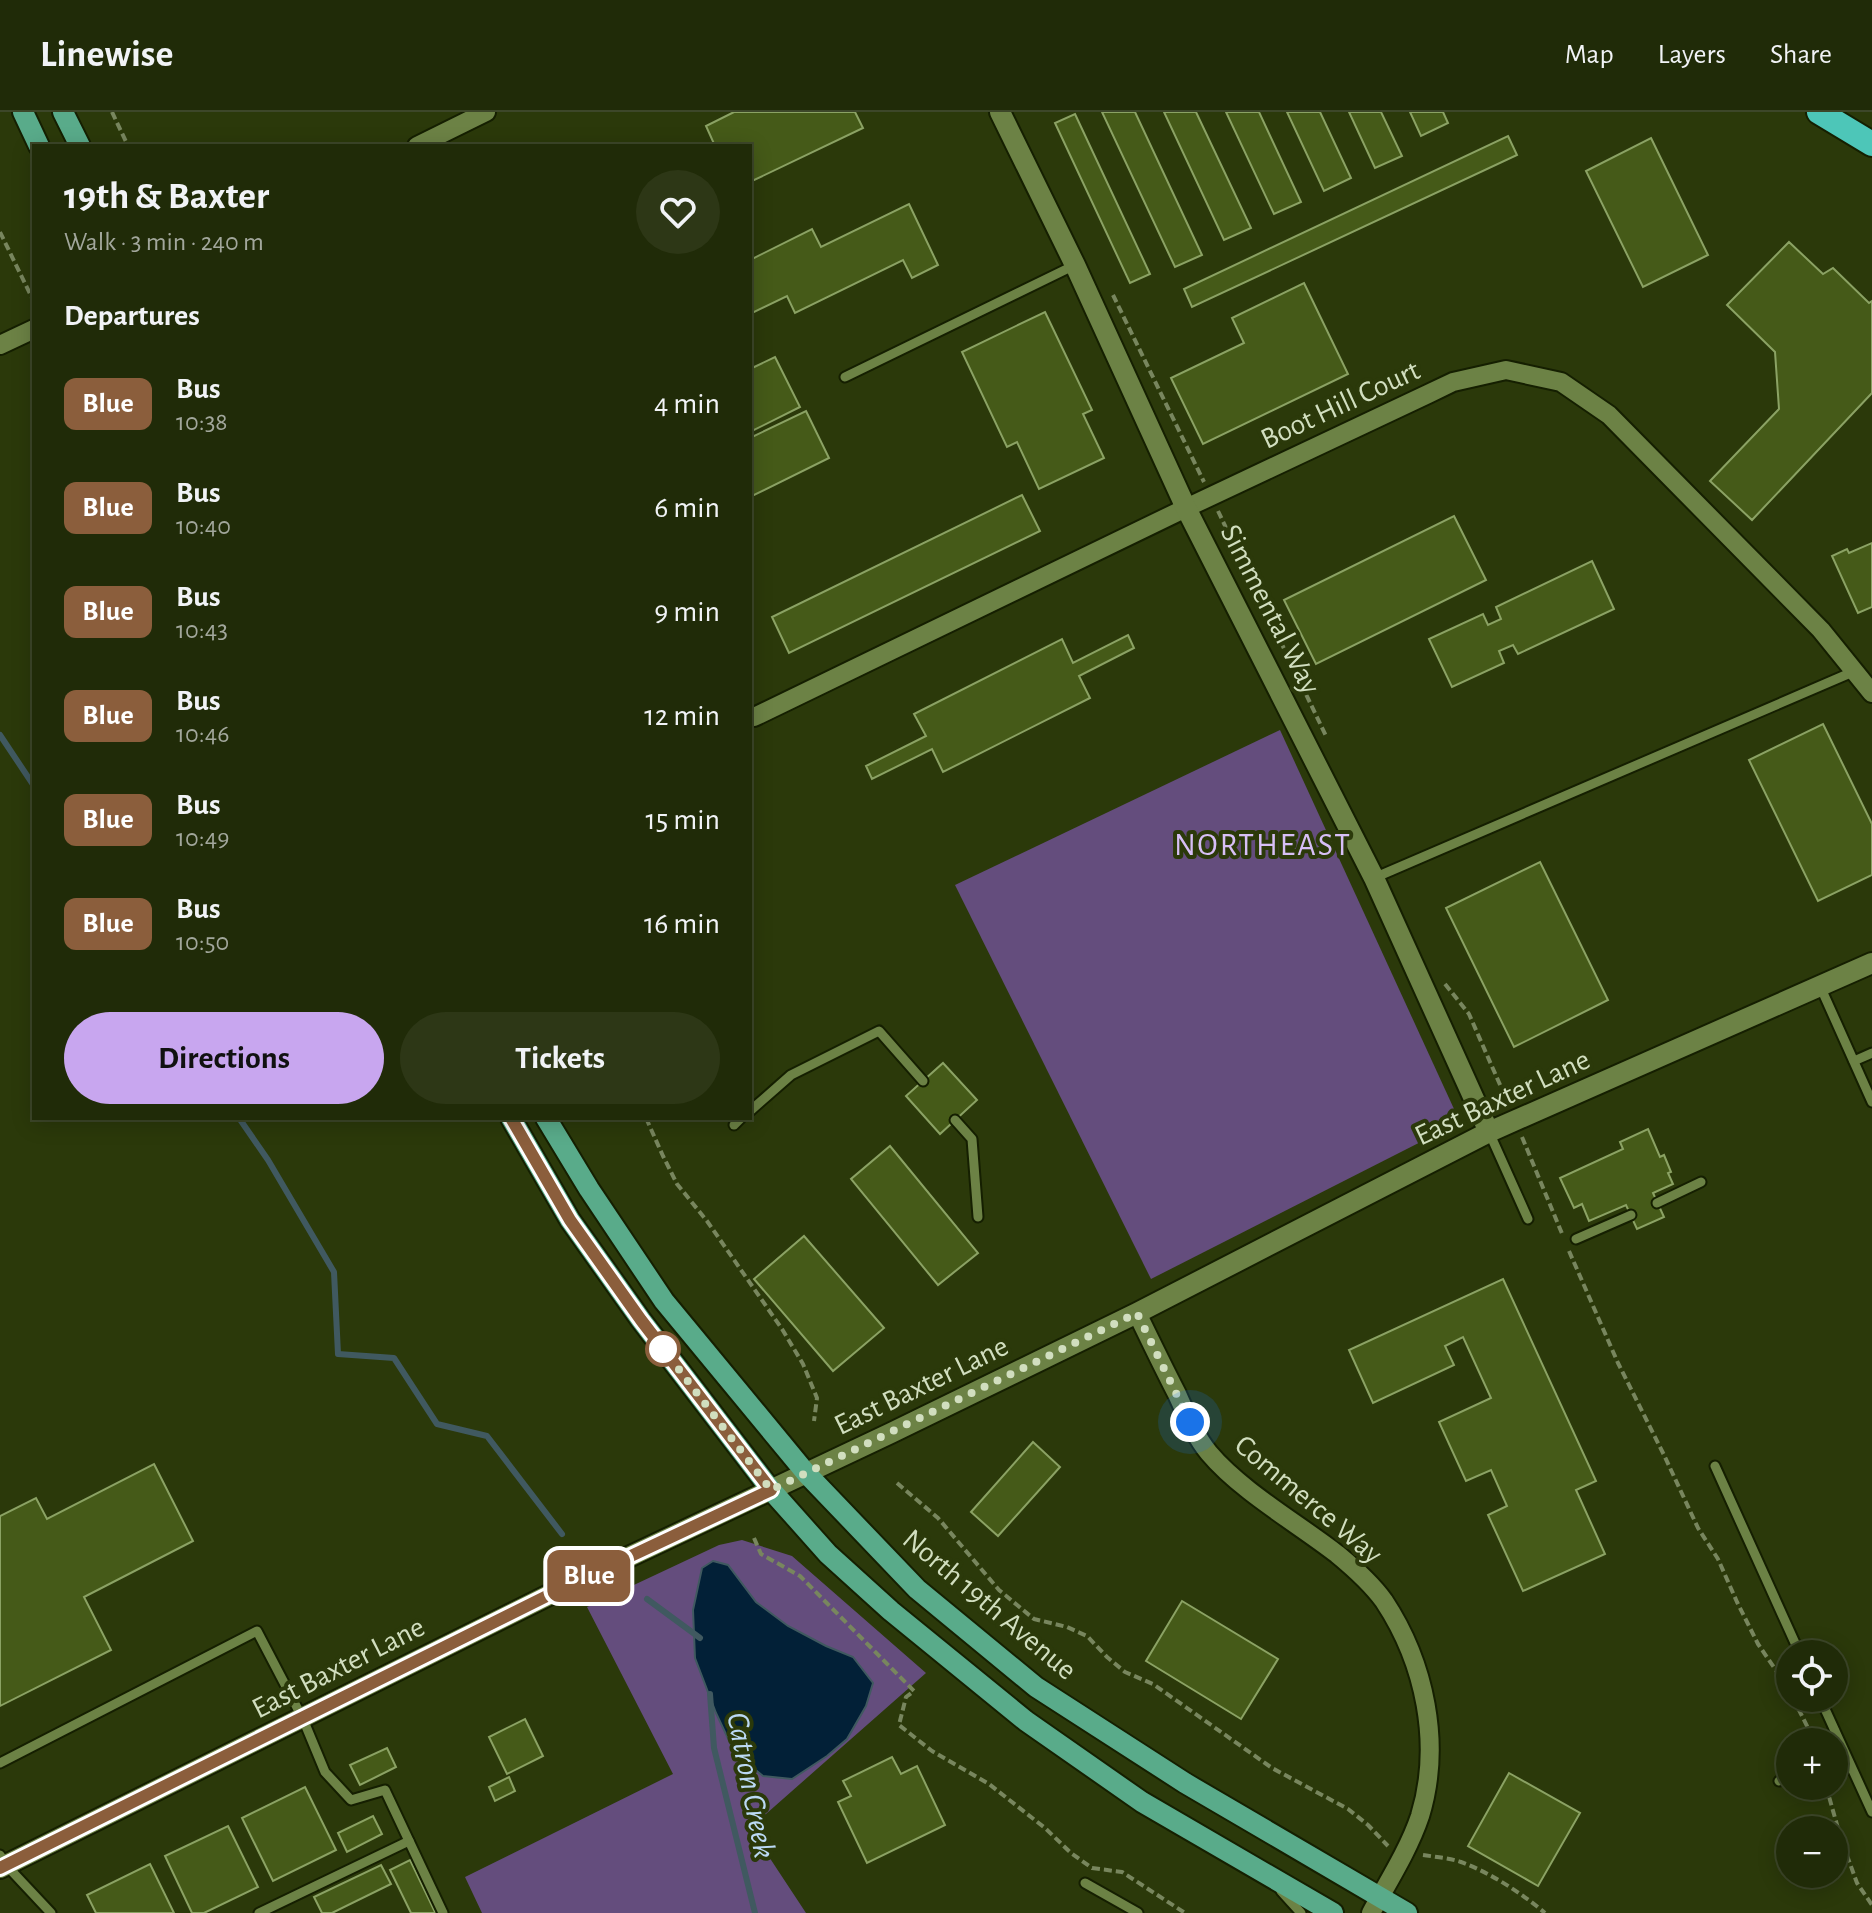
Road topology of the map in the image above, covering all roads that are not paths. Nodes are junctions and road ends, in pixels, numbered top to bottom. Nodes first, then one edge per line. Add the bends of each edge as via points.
1 (23, 112) edge
2 (63, 112) edge
3 (486, 112) edge
4 (1000, 112) edge
5 (1819, 112) edge
6 (38, 144) edge
7 (79, 144) edge
8 (421, 144) edge
9 (1872, 144) edge
10 (1075, 265) junction
11 (32, 330) edge
12 (0, 345) edge
13 (845, 377) dead end
14 (1186, 508) junction
15 (1855, 671) junction
16 (1872, 693) edge
17 (754, 717) dead end
18 (1374, 878) junction
19 (1872, 963) edge
20 (1820, 986) junction
21 (1872, 1053) edge
22 (1854, 1061) junction
23 (923, 1081) dead end
24 (1872, 1102) edge
25 (752, 1109) edge
26 (512, 1120) edge
27 (547, 1120) edge
28 (955, 1120) dead end
29 (1489, 1132) junction
30 (1701, 1182) dead end
31 (1657, 1203) dead end
32 (1631, 1215) dead end
33 (978, 1217) dead end
34 (1528, 1219) dead end
35 (1576, 1239) dead end
36 (1137, 1313) junction
37 (1715, 1466) dead end
38 (806, 1473) junction
39 (771, 1490) junction
40 (1794, 1640) edge
41 (303, 1719) junction
42 (1848, 1760) edge
43 (0, 1763) edge
44 (1872, 1812) edge
45 (409, 1841) junction
46 (2, 1862) edge
47 (1268, 1876) junction
48 (1085, 1883) dead end
49 (1375, 1905) edge
50 (51, 1913) edge
51 (259, 1913) edge
52 (443, 1913) edge
53 (1137, 1913) edge
54 (1301, 1913) edge
55 (1333, 1913) edge
56 (1407, 1913) edge

1 - 6 main road
2 - 7 main road
3 - 8 street
4 - 10 main road, Simmental Way
5 - 9 highway
10 - 13 lane
10 - 14 main road, Simmental Way
11 - 12 street
14 - 15 street, Boot Hill Court via 1453,382 1506,370 1561,382 1609,415 1812,620
14 - 17 street, Boot Hill Court
14 - 18 main road, Simmental Way
15 - 16 street, Boot Hill Court
15 - 18 lane
18 - 29 main road, Simmental Way
19 - 20 main road, East Baxter Lane
20 - 22 lane
20 - 29 main road, East Baxter Lane
21 - 22 lane
22 - 24 lane
23 - 25 lane via 879,1031 791,1075
26 - 39 main road via 570,1220
27 - 38 main road, North 19th Avenue via 664,1301
28 - 33 lane via 972,1139
29 - 34 lane
29 - 36 main road, East Baxter Lane
30 - 31 lane
32 - 35 lane
36 - 38 main road, East Baxter Lane
36 - 49 street, Commerce Way via 1207,1451 1361,1575 1383,1600 1414,1658 1429,1725 1426,1788 1419,1816
37 - 40 lane
38 - 39 main road, East Baxter Lane
38 - 49 main road, North 19th Avenue via 917,1589 1036,1687
39 - 41 main road, East Baxter Lane
39 - 47 main road via 828,1554 1026,1721 1142,1802
41 - 43 lane via 257,1631
41 - 45 lane via 325,1772 351,1800 385,1790
41 - 46 main road, East Baxter Lane
42 - 44 lane
45 - 51 lane
45 - 52 lane
46 - 50 lane
47 - 54 lane
47 - 55 main road
48 - 53 lane
49 - 56 main road, North 19th Avenue

